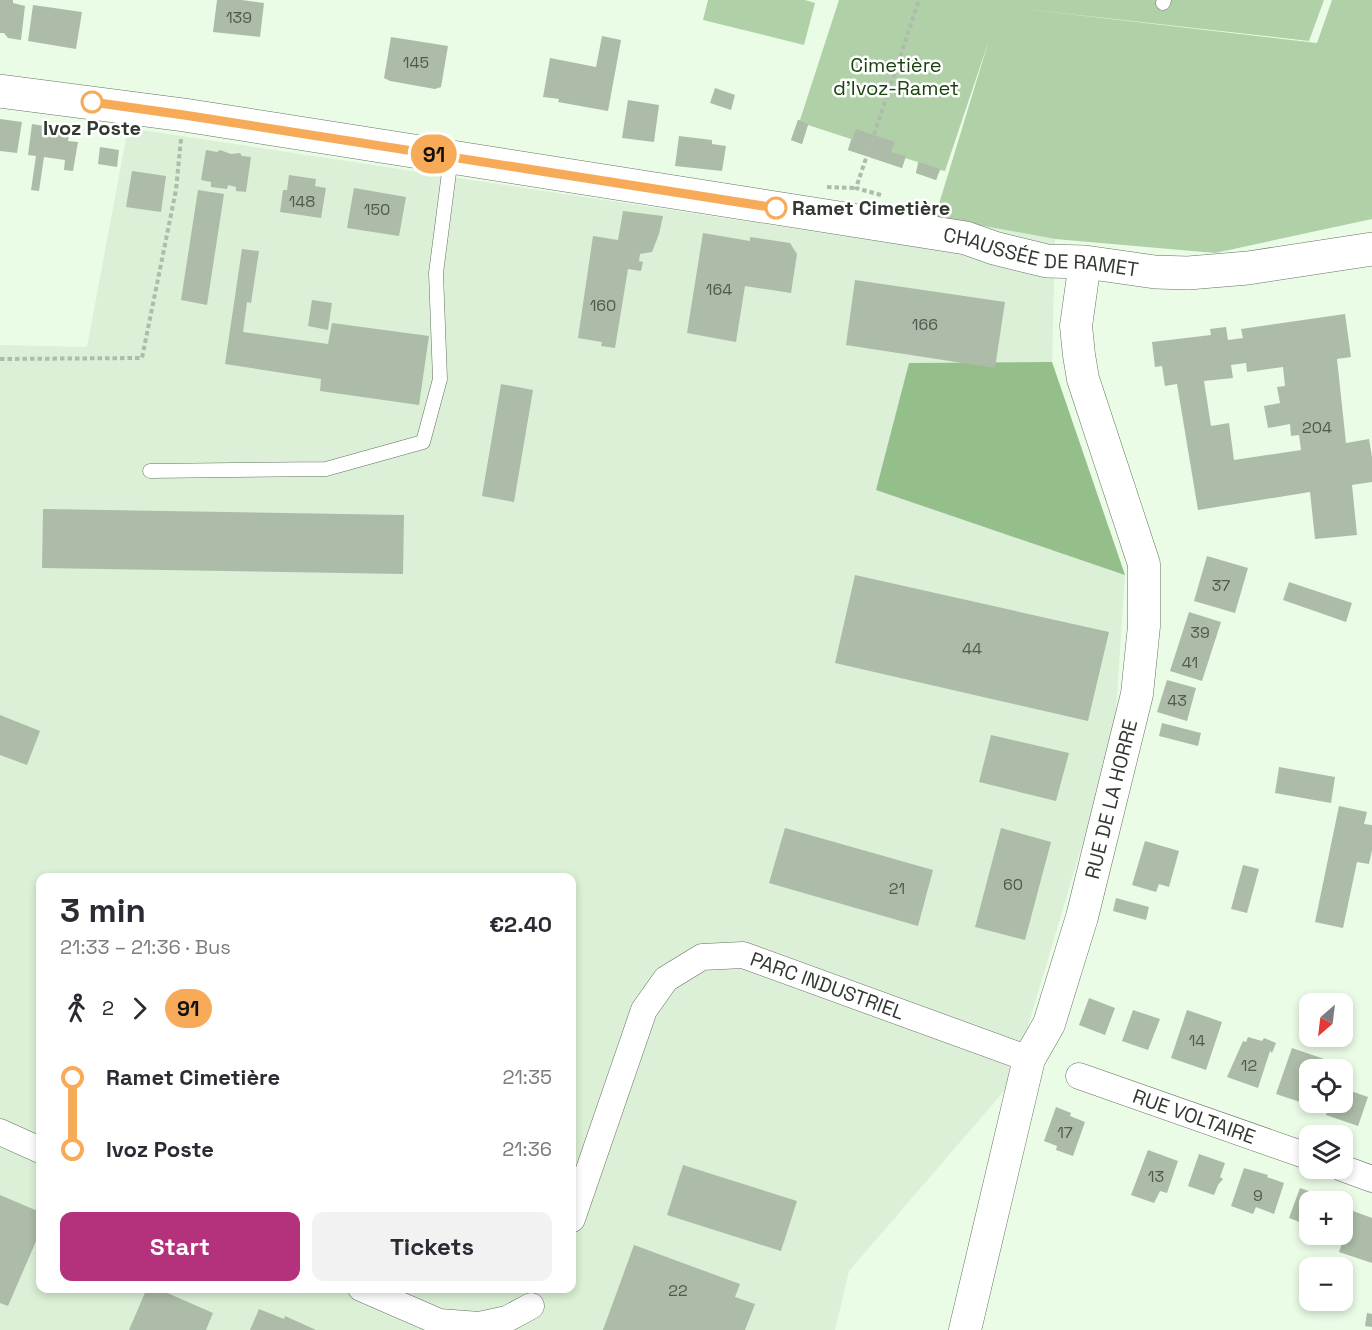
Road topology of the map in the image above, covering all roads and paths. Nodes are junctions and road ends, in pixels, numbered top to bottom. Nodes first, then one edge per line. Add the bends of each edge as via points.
1 (919, 0) edge
2 (0, 91) edge
3 (184, 115) junction
4 (451, 157) junction
5 (884, 196) dead end
6 (1372, 249) edge
7 (1085, 262) junction
8 (0, 359) edge
9 (150, 471) dead end
10 (1029, 1059) junction
11 (1078, 1076) dead end
12 (0, 1132) edge
13 (36, 1148) edge
14 (1299, 1153) edge
15 (1353, 1172) edge
16 (1372, 1179) edge
17 (576, 1206) edge
18 (373, 1293) edge
19 (537, 1297) edge
20 (443, 1326) edge
21 (516, 1330) edge
22 (965, 1330) edge

1 - 5 path via 856,188
2 - 3 main road, CHAUSSÉE DE RAMET
3 - 4 main road, CHAUSSÉE DE RAMET
3 - 8 path via 176,190 142,358
4 - 7 main road, CHAUSSÉE DE RAMET via 966,238 1047,261
4 - 9 lane via 436,273 440,379 423,442 326,470
6 - 7 main road, CHAUSSÉE DE RAMET via 1188,273
7 - 10 street, RUE DE LA HORRE via 1076,326 1079,355 1083,379 1144,564 1144,626 1137,694 1082,917 1049,1024
10 - 17 street, PARC INDUSTRIEL via 743,955 702,957 666,980 644,1010
10 - 22 street, RUE DE LA HORRE
11 - 14 street, RUE VOLTAIRE
12 - 13 street
15 - 16 street
18 - 20 street
19 - 20 street via 507,1319
19 - 21 street

